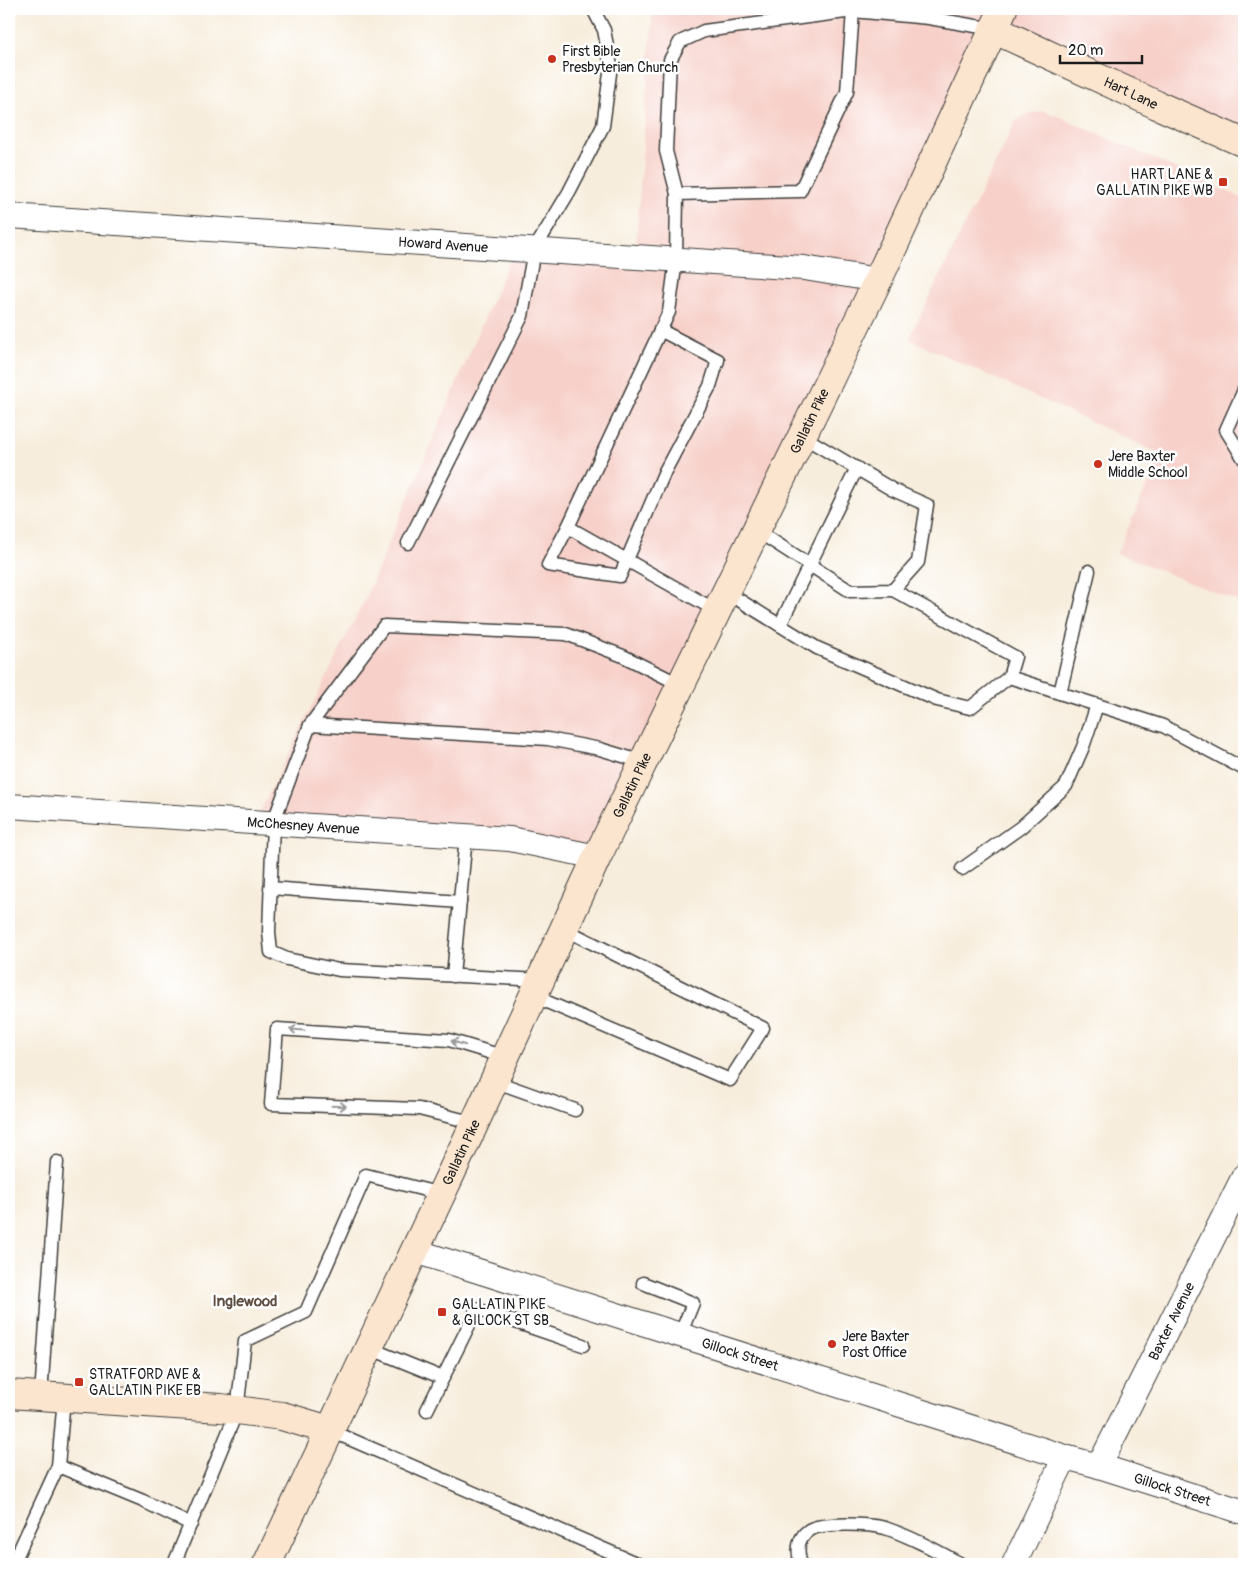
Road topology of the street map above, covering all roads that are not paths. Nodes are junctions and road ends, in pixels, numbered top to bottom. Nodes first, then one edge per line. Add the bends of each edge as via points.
1 (593, 9) edge
2 (852, 11) junction
3 (998, 19) edge
4 (1244, 143) edge
5 (677, 194) junction
6 (9, 216) edge
7 (534, 250) junction
8 (676, 260) junction
9 (878, 280) junction
10 (660, 330) junction
11 (1244, 390) edge
12 (802, 436) junction
13 (1244, 459) edge
14 (857, 468) junction
15 (568, 527) junction
16 (756, 530) junction
17 (408, 543) dead end
18 (628, 561) junction
19 (809, 564) junction
20 (1089, 571) dead end
21 (893, 590) junction
22 (721, 602) junction
23 (780, 625) junction
24 (1009, 676) junction
25 (681, 685) junction
26 (1060, 693) junction
27 (1097, 705) junction
28 (310, 725) junction
29 (643, 762) junction
30 (1244, 769) edge
31 (9, 806) edge
32 (273, 823) junction
33 (466, 836) junction
34 (597, 857) junction
35 (962, 869) dead end
36 (270, 888) junction
37 (460, 902) junction
38 (564, 929) junction
39 (453, 976) junction
40 (537, 988) junction
41 (500, 1069) junction
42 (575, 1110) dead end
43 (475, 1123) junction
44 (57, 1162) dead end
45 (1244, 1176) edge
46 (441, 1194) junction
47 (414, 1251) junction
48 (643, 1283) dead end
49 (543, 1292) junction
50 (529, 1326) junction
51 (680, 1335) junction
52 (583, 1345) dead end
53 (369, 1348) junction
54 (443, 1378) junction
55 (9, 1394) edge
56 (52, 1397) junction
57 (427, 1410) dead end
58 (237, 1411) junction
59 (330, 1430) junction
60 (1065, 1458) junction
61 (58, 1466) junction
62 (1100, 1466) junction
63 (1244, 1512) edge
64 (191, 1524) junction
65 (13, 1564) edge
66 (174, 1564) edge
67 (267, 1564) edge
68 (638, 1564) edge
69 (801, 1564) edge
70 (961, 1564) edge
71 (1014, 1564) edge

1 - 7 lane via 604,30 611,66 602,126 569,192
2 - 3 lane via 929,18
2 - 5 lane via 847,92 800,191
2 - 5 lane via 704,31 680,42 670,60 666,151
3 - 4 main road, Hart Lane via 1158,105
3 - 9 main road, Gallatin Pike
5 - 8 lane
6 - 7 street, Howard Avenue
7 - 8 street, Howard Avenue
7 - 17 lane via 522,316
8 - 9 street, Howard Avenue via 804,268
8 - 10 lane via 669,312
9 - 12 main road, Gallatin Pike
10 - 15 lane
10 - 18 lane via 718,360 710,386 665,471
11 - 13 lane via 1226,430
12 - 14 lane
12 - 16 main road, Gallatin Pike
14 - 19 lane
14 - 21 lane via 893,490 927,505 918,562
15 - 18 lane
15 - 18 lane via 548,565 620,576
16 - 19 lane
16 - 22 main road, Gallatin Pike
18 - 22 lane
19 - 21 lane via 850,591
19 - 23 lane
20 - 26 lane
21 - 24 lane via 1015,657
22 - 23 lane
22 - 25 main road, Gallatin Pike
23 - 24 lane via 817,648 906,688 936,700 970,708
24 - 26 lane
25 - 28 lane via 623,656 566,634 384,626
25 - 29 main road, Gallatin Pike
26 - 27 lane
27 - 30 lane via 1162,726
27 - 35 lane via 1066,786 1021,827
28 - 29 lane via 548,739 600,748
28 - 32 lane
29 - 34 main road, Gallatin Pike
31 - 32 street, McChesney Avenue
32 - 33 street, McChesney Avenue
32 - 36 lane
33 - 34 street, McChesney Avenue via 510,839
33 - 37 lane
34 - 38 main road, Gallatin Pike
36 - 37 lane
36 - 39 lane via 268,932 271,952 287,959 339,970
37 - 39 lane
38 - 40 main road, Gallatin Pike
38 - 40 lane via 763,1028 730,1080
39 - 40 lane
40 - 41 main road, Gallatin Pike
41 - 42 lane
41 - 43 main road, Gallatin Pike
41 -> 43 lane via 449,1040 277,1029 270,1104 419,1108
43 - 46 main road, Gallatin Pike
44 - 56 lane
45 - 62 street, Baxter Avenue
46 - 47 main road, Gallatin Pike
46 - 58 lane via 366,1175 306,1312 245,1340
47 - 49 street, Gillock Street
47 - 53 main road, Gallatin Pike
48 - 51 lane via 693,1303
49 - 50 lane
49 - 51 street, Gillock Street
50 - 52 lane
50 - 54 lane via 478,1309
51 - 60 street, Gillock Street
53 - 54 lane
53 - 59 main road, Gallatin Pike
54 - 57 lane
55 - 56 main road
56 - 58 main road
56 - 61 lane
58 - 59 main road via 282,1416
58 - 64 lane
59 - 67 main road, Gallatin Pike
59 - 68 lane
60 - 62 street, Gillock Street
60 - 71 street
61 - 64 lane
61 - 65 lane
62 - 63 street, Gillock Street
64 - 66 lane
69 - 70 lane via 798,1554 800,1541 810,1530 861,1524 883,1528 924,1544

